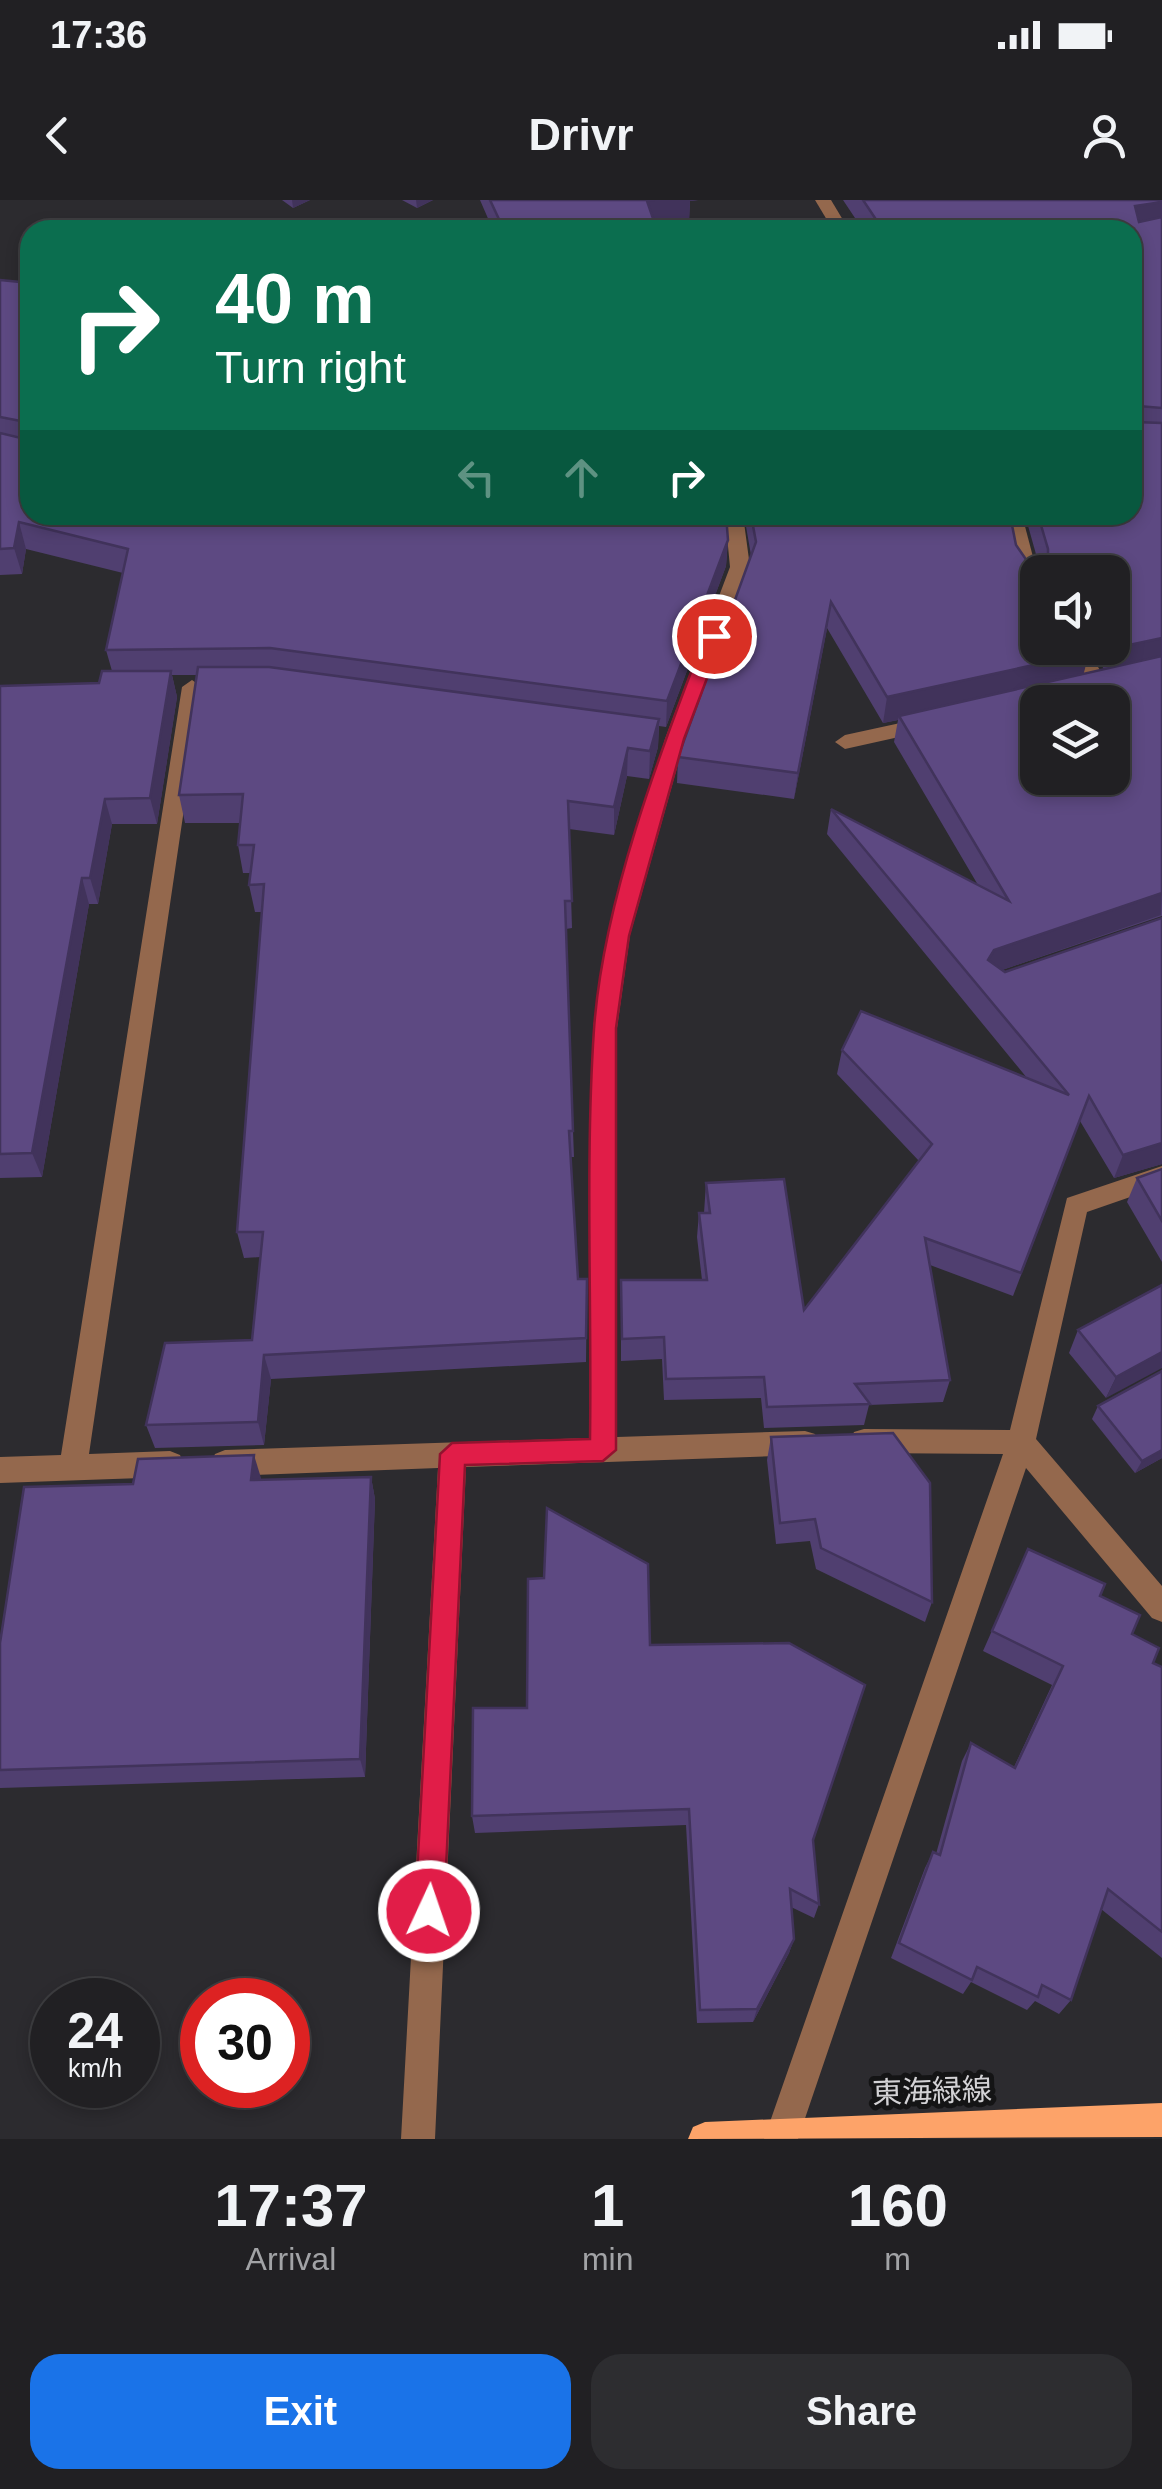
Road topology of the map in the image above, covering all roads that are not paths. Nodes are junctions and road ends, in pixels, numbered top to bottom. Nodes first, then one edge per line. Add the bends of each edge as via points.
1 (735, 525) edge
2 (1015, 525) edge
3 (1020, 557) edge
4 (191, 687) edge
5 (954, 718) edge
6 (845, 742) dead end
7 (1162, 1176) edge
8 (1021, 1442) junction
9 (603, 1450) junction
10 (452, 1454) junction
11 (72, 1468) junction
12 (0, 1470) edge
13 (1162, 1608) edge
14 (1162, 2120) edge
15 (781, 2136) edge
16 (418, 2139) edge
17 (705, 2139) edge

1 - 9 street via 740,567 665,738 605,1028
2 - 3 street
4 - 11 street
5 - 6 street
7 - 8 street via 1076,1205
8 - 9 street via 944,1438
8 - 13 street
8 - 15 street
9 - 10 street
10 - 11 street
10 - 16 street
11 - 12 street
14 - 15 main road, 東海緑線
15 - 17 main road, 東海緑線

